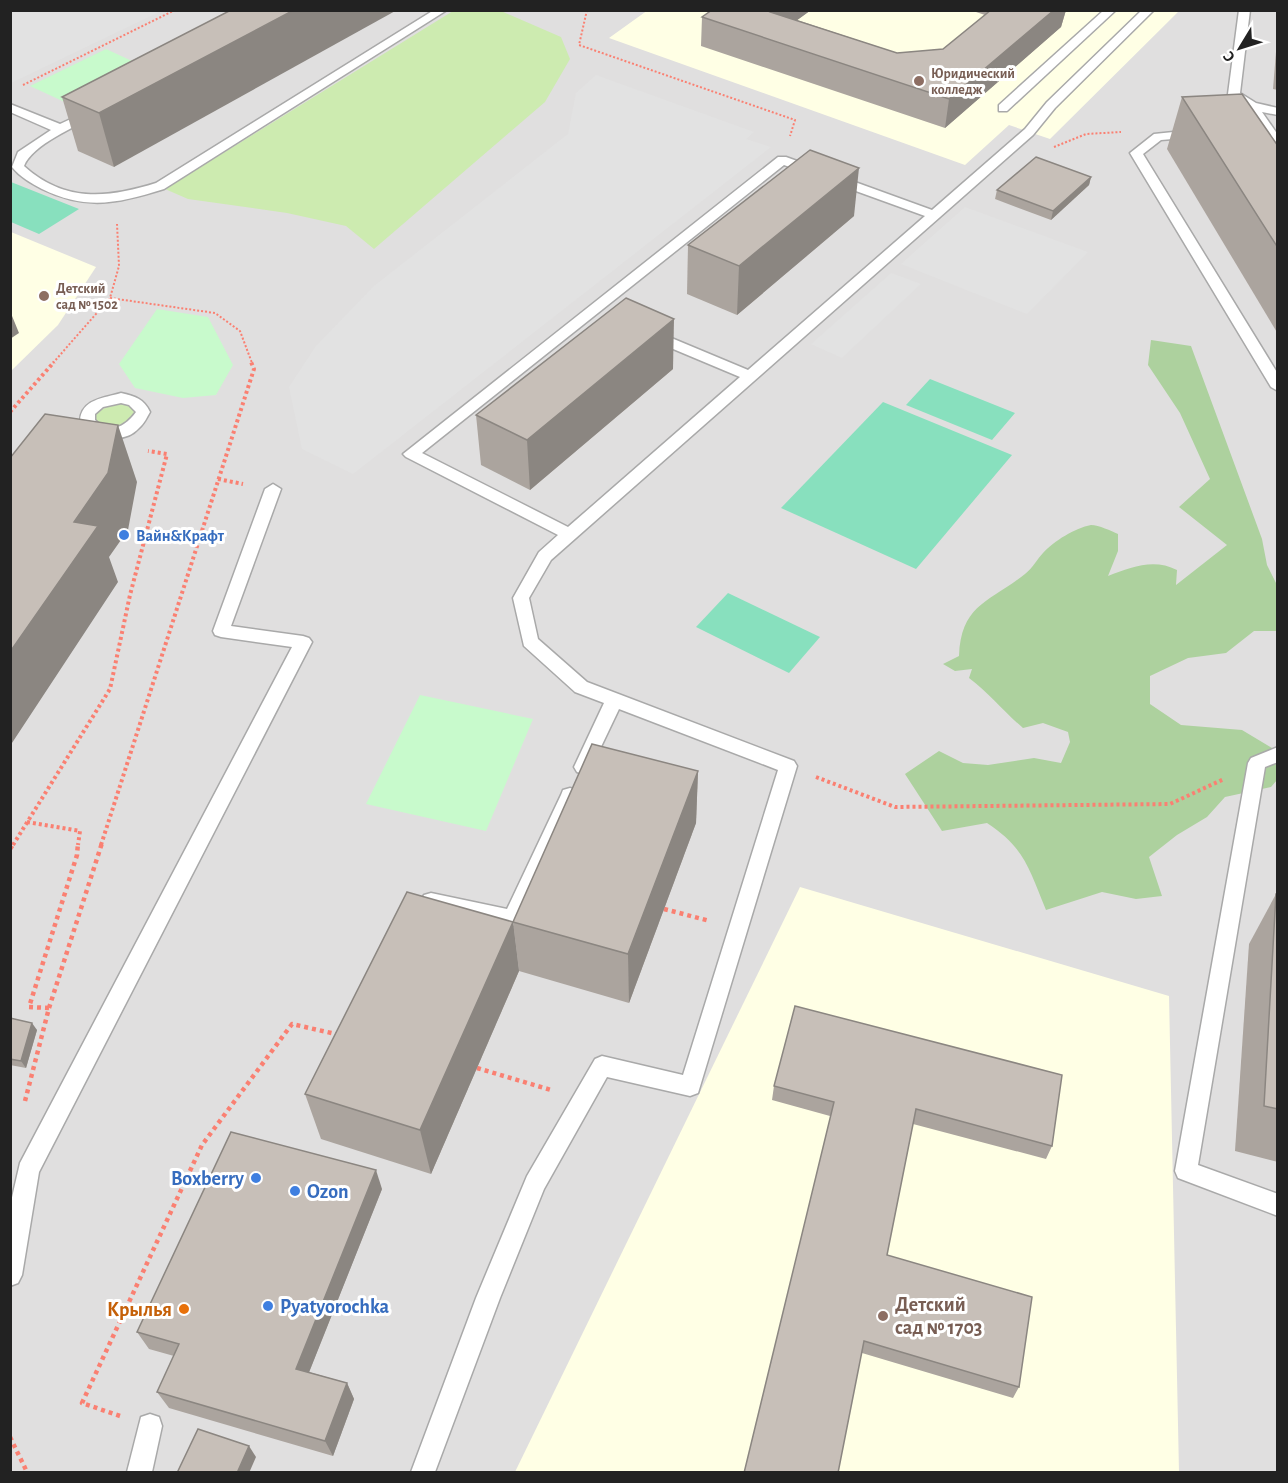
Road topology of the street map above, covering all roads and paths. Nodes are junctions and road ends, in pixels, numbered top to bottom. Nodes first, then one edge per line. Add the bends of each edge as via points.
1 (176, 10) edge
2 (442, 10) edge
3 (587, 10) edge
4 (1111, 10) edge
5 (1245, 10) edge
6 (1142, 14) edge
7 (21, 86) dead end
8 (1252, 106) junction
9 (10, 107) edge
10 (102, 108) edge
11 (1004, 108) dead end
12 (1278, 112) edge
13 (60, 129) junction
14 (1129, 133) dead end
15 (1201, 134) edge
16 (1278, 145) edge
17 (1049, 150) dead end
18 (782, 160) junction
19 (124, 198) junction
20 (934, 215) junction
21 (110, 298) junction
22 (634, 328) edge
23 (750, 376) junction
24 (1278, 387) edge
25 (89, 411) dead end
26 (10, 412) edge
27 (77, 428) edge
28 (146, 450) dead end
29 (273, 489) dead end
30 (569, 534) junction
31 (614, 701) junction
32 (1278, 754) edge
33 (1257, 763) junction
34 (788, 766) junction
35 (27, 822) junction
36 (10, 849) edge
37 (414, 909) edge
38 (664, 909) edge
39 (738, 929) junction
40 (49, 1008) junction
41 (345, 1036) edge
42 (477, 1068) edge
43 (583, 1100) junction
44 (22, 1110) dead end
45 (1278, 1205) edge
46 (10, 1275) edge
47 (150, 1426) joint
48 (10, 1437) edge
49 (27, 1473) edge
50 (139, 1473) edge
51 (423, 1473) edge

1 - 7 path
2 - 19 lane via 160,186
3 - 18 path via 579,45 795,120
4 - 11 lane
5 - 8 lane via 1234,94
6 - 20 lane via 1029,132
8 - 12 lane
8 - 16 lane via 1261,129
9 - 13 lane
10 - 13 lane
13 - 19 lane via 22,155 18,167 27,177 73,198
14 - 17 path via 1080,135
15 - 24 lane via 1158,137 1136,153
18 - 20 lane
18 - 30 lane via 597,312 411,454
19 - 21 path via 117,224 119,266
20 - 23 lane
21 - 26 path
21 - 40 path via 214,313 240,331 254,369
22 - 23 lane
23 - 30 lane
25 - 27 lane
28 - 35 path via 167,454 110,688
29 - 46 lane via 221,631 303,642 28,1170
30 - 31 lane via 545,556 521,598 530,642 581,687
31 - 34 lane
31 - 37 lane via 512,918 419,898
32 - 33 lane
33 - 34 path via 1170,804 895,807
33 - 45 lane via 1186,1171
34 - 39 lane
35 - 36 path
35 - 40 path via 80,831 77,855 29,1007
38 - 39 path
39 - 43 lane via 690,1086 602,1066
40 - 44 path
41 - 47 path via 292,1024 202,1145 82,1403
42 - 43 path
43 - 51 lane via 535,1183
47 - 50 lane
48 - 49 path

